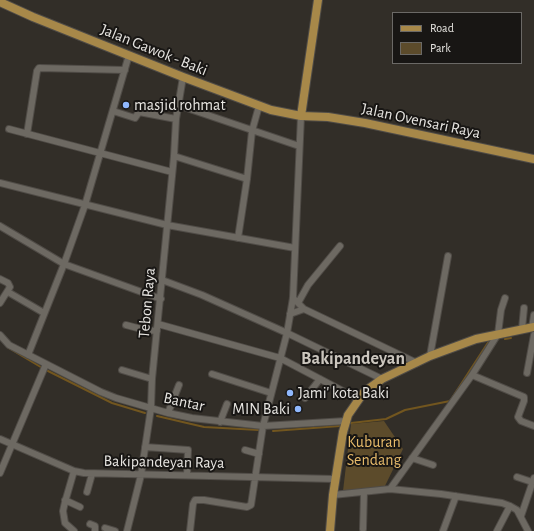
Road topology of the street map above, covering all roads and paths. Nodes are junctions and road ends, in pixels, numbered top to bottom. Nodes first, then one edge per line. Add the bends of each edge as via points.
1 (318, 0) edge
2 (0, 2) edge
3 (129, 54) junction
4 (125, 70) junction
5 (183, 77) junction
6 (178, 105) junction
7 (259, 106) junction
8 (113, 111) junction
9 (301, 116) junction
10 (176, 119) junction
11 (9, 129) dead end
12 (252, 130) junction
13 (27, 134) junction
14 (299, 146) junction
15 (100, 153) junction
16 (174, 156) junction
17 (534, 159) edge
18 (172, 172) junction
19 (247, 179) junction
20 (0, 183) edge
21 (86, 205) junction
22 (167, 225) junction
23 (0, 226) edge
24 (238, 238) junction
25 (340, 246) dead end
26 (295, 248) junction
27 (448, 256) dead end
28 (64, 264) junction
29 (0, 280) edge
30 (162, 280) junction
31 (8, 292) junction
32 (293, 298) junction
33 (505, 298) dead end
34 (161, 299) junction
35 (0, 303) edge
36 (298, 303) junction
37 (524, 308) dead end
38 (304, 309) junction
39 (44, 313) junction
40 (290, 314) junction
41 (534, 315) edge
42 (158, 324) junction
43 (126, 325) dead end
44 (522, 329) junction
45 (533, 330) edge
46 (157, 332) junction
47 (287, 333) junction
48 (498, 334) junction
49 (0, 335) edge
50 (28, 354) junction
51 (430, 356) junction
52 (280, 358) junction
53 (417, 363) junction
54 (45, 367) junction
55 (122, 370) dead end
56 (527, 373) dead end
57 (212, 374) dead end
58 (472, 375) junction
59 (152, 379) junction
60 (320, 379) junction
61 (382, 379) junction
62 (179, 385) dead end
63 (271, 393) junction
64 (305, 398) dead end
65 (358, 399) junction
66 (227, 404) dead end
67 (151, 410) junction
68 (168, 413) junction
69 (346, 421) junction
70 (220, 422) junction
71 (534, 426) edge
72 (263, 427) junction
73 (0, 439) edge
74 (13, 445) junction
75 (145, 447) junction
76 (245, 450) dead end
77 (259, 454) junction
78 (412, 458) junction
79 (433, 465) dead end
80 (74, 471) junction
81 (0, 474) edge
82 (92, 474) junction
83 (141, 475) junction
84 (187, 475) junction
85 (255, 476) junction
86 (517, 477) dead end
87 (335, 479) junction
88 (533, 480) edge
89 (390, 489) junction
90 (87, 492) dead end
91 (364, 492) junction
92 (333, 495) junction
93 (456, 496) junction
94 (65, 500) junction
95 (510, 506) junction
96 (80, 507) dead end
97 (520, 516) junction
98 (90, 524) dead end
99 (105, 528) dead end
100 (363, 529) dead end
101 (74, 531) edge
102 (95, 531) edge
103 (115, 531) edge
104 (127, 531) edge
105 (190, 531) edge
106 (330, 531) edge
107 (443, 531) edge
108 (497, 531) edge
109 (528, 531) edge

1 - 9 main road
2 - 3 main road, Jalan Gawok - Baki
3 - 4 street
3 - 5 main road, Jalan Gawok - Baki
4 - 8 street
4 - 13 street via 39,68
5 - 6 street, Tebon Raya
5 - 7 main road, Jalan Gawok - Baki
6 - 10 street, Tebon Raya
6 - 12 street
7 - 9 main road, Jalan Gawok - Baki
7 - 12 street
8 - 10 street via 135,118 139,112
8 - 15 street
9 - 14 street
9 - 17 main road, Jalan Ovensari Raya via 365,123
10 - 16 street, Tebon Raya
11 - 13 street
12 - 14 street
12 - 19 street
13 - 15 street
14 - 26 street
15 - 18 street
15 - 21 street
16 - 18 street, Tebon Raya
16 - 19 street
18 - 22 street, Tebon Raya
19 - 24 street
20 - 21 street
21 - 22 street
21 - 28 street
22 - 24 street
22 - 30 street, Tebon Raya
23 - 28 street
24 - 26 street
25 - 36 street via 308,285
26 - 32 street
27 - 51 street
28 - 34 street
28 - 39 street
29 - 31 street via 10,285
30 - 34 street, Tebon Raya
30 - 47 street
31 - 35 street
31 - 39 street
32 - 36 street
32 - 40 street
33 - 48 street
34 - 42 street, Tebon Raya
36 - 38 street
37 - 44 street
38 - 40 street
38 - 53 street
39 - 50 street
40 - 47 street
41 - 45 street
42 - 46 street, Tebon Raya
42 - 52 street
43 - 46 street
44 - 45 main road
44 - 48 main road
45 - 56 street
46 - 59 street, Tebon Raya
47 - 52 street
47 - 61 street
48 - 51 main road
48 - 58 street
49 - 50 street, Bantar via 8,344
50 - 54 street, Bantar
51 - 53 main road
52 - 60 street
52 - 63 street
53 - 61 main road
54 - 67 street, Bantar via 101,392
54 - 74 street
55 - 59 street
57 - 63 street
58 - 71 street via 522,395 524,401 518,417 521,421
58 - 78 street
59 - 67 street, Tebon Raya
60 - 64 street
60 - 65 street
61 - 65 main road
62 - 68 street
63 - 72 street
65 - 69 main road
66 - 70 street
67 - 68 street, Bantar
67 - 75 street, Tebon Raya
68 - 70 street, Bantar
69 - 72 street, Bantar
69 - 87 main road
70 - 72 street, Bantar
72 - 77 street
73 - 74 street, Bakipandeyan Raya
74 - 80 street, Bakipandeyan Raya
74 - 81 street
75 - 83 street, Tebon Raya
75 - 84 street via 188,450
76 - 77 street
77 - 85 street
78 - 79 street
78 - 89 street
80 - 82 street, Bakipandeyan Raya
80 - 94 street
82 - 83 street, Bakipandeyan Raya
82 - 90 street
83 - 84 street, Bakipandeyan Raya
83 - 104 street, Tebon Raya
84 - 85 street, Bakipandeyan Raya
85 - 87 street, Bakipandeyan Raya
85 - 105 street via 249,506 195,500
86 - 88 street
87 - 92 main road
88 - 97 street
89 - 91 street
89 - 93 street
91 - 92 street
91 - 100 street
92 - 106 main road
93 - 95 street
93 - 107 street
94 - 96 street
94 - 101 street via 65,523
95 - 97 street via 517,510
95 - 108 street
97 - 109 street
98 - 102 street via 95,526
99 - 103 street

